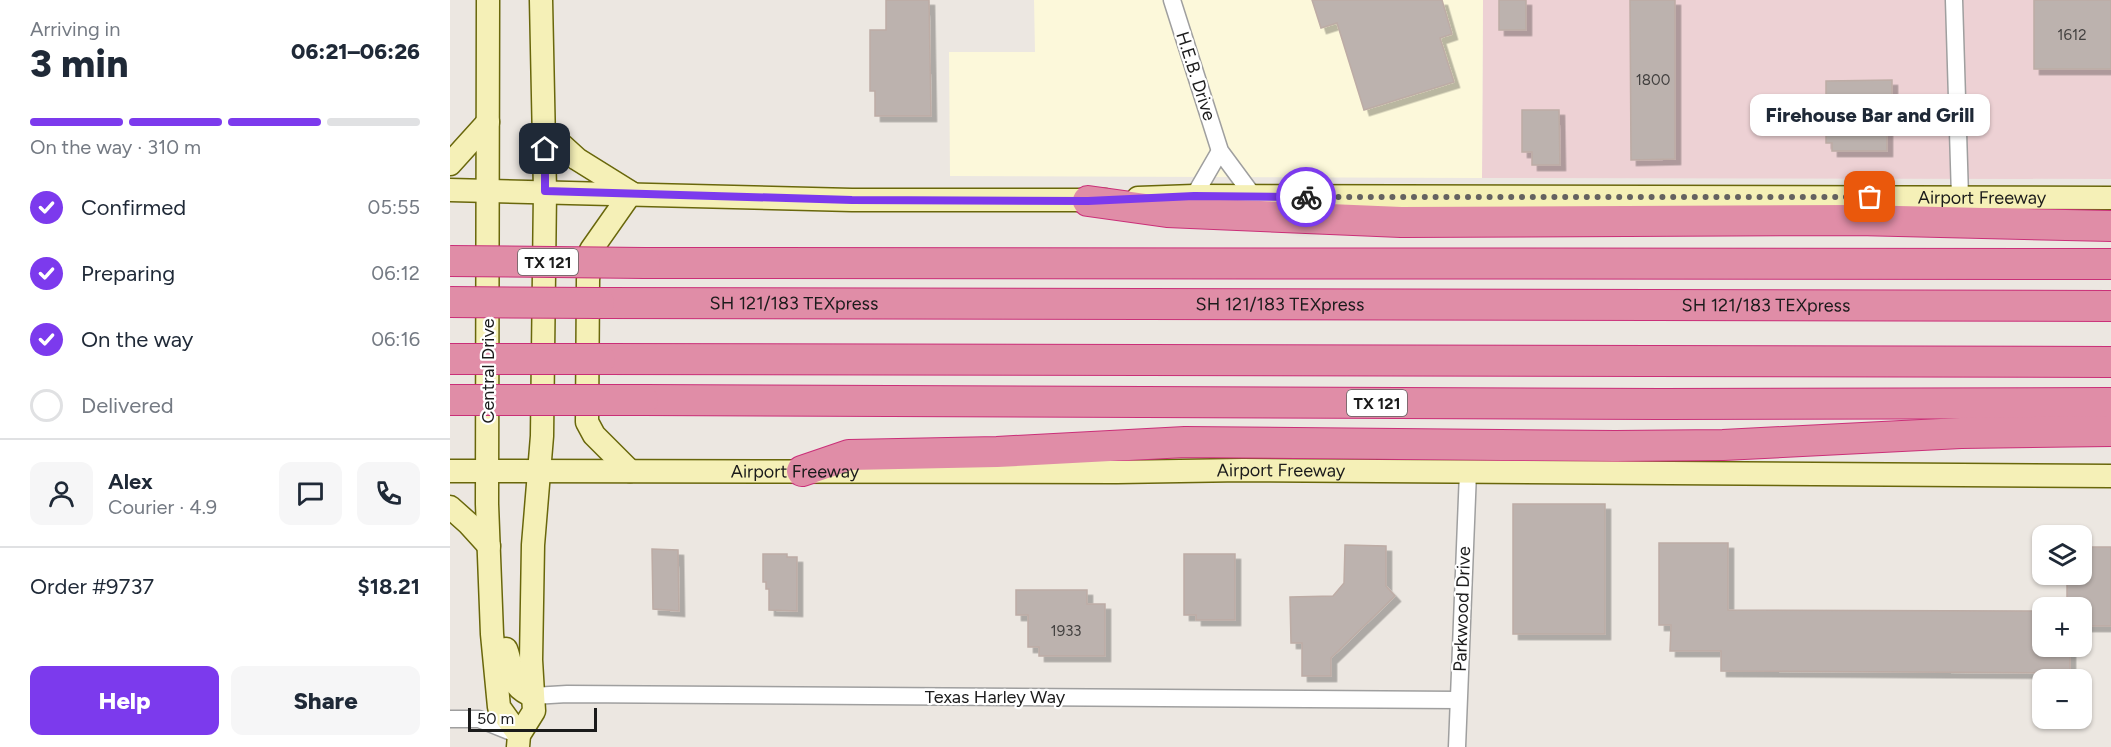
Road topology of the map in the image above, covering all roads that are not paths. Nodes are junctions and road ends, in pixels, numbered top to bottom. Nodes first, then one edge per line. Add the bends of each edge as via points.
1 (488, 0) edge
2 (541, 0) edge
3 (1172, 0) edge
4 (1954, 0) edge
5 (488, 122) junction
6 (544, 129) junction
7 (1220, 152) junction
8 (450, 164) edge
9 (450, 190) edge
10 (488, 191) junction
11 (545, 191) junction
12 (631, 193) junction
13 (1194, 196) junction
14 (1254, 197) junction
15 (1960, 197) junction
16 (2111, 198) edge
17 (1088, 201) junction
18 (2111, 226) edge
19 (450, 261) edge
20 (2111, 264) edge
21 (450, 302) edge
22 (2111, 306) edge
23 (450, 359) edge
24 (2111, 362) edge
25 (450, 402) edge
26 (2111, 403) edge
27 (2111, 431) edge
28 (450, 471) edge
29 (488, 471) junction
30 (539, 471) junction
31 (630, 471) junction
32 (802, 471) junction
33 (1468, 472) junction
34 (2111, 476) edge
35 (450, 507) edge
36 (489, 546) junction
37 (492, 634) junction
38 (532, 696) junction
39 (1458, 700) junction
40 (450, 718) edge
41 (518, 741) edge
42 (1457, 747) edge

1 - 5 main road, Central Drive
2 - 6 main road
3 - 7 street, H.E.B. Drive
4 - 15 street
5 - 8 main road
5 - 10 main road, Central Drive
6 - 11 main road
6 - 12 main road via 577,159
7 - 13 street
7 - 14 street, H.E.B. Drive
9 - 10 main road, Airport Freeway
10 - 11 main road, Airport Freeway
10 - 29 main road, Central Drive
11 - 12 main road, Airport Freeway
11 - 30 main road via 545,341
12 - 17 main road, Airport Freeway via 852,200
12 - 31 main road via 591,250 587,422 594,435
13 - 14 main road, Airport Freeway
13 - 17 main road, Airport Freeway
14 - 15 main road, Airport Freeway
15 - 16 main road, Airport Freeway
17 - 18 highway via 1167,212 1401,222 1857,220
19 - 20 highway, TX 121, bridge
21 - 22 highway, SH 121/183 TEXpress, bridge
23 - 24 highway, bridge
25 - 26 highway, TX 121, bridge
27 - 32 highway via 1961,433 1723,445 1185,442 849,455
28 - 29 main road, Airport Freeway
29 - 30 main road, Airport Freeway
29 - 36 main road, Central Drive
30 - 31 main road, Airport Freeway
30 - 38 main road via 533,545
31 - 32 main road, Airport Freeway
32 - 33 main road, Airport Freeway
33 - 34 main road, Airport Freeway
33 - 39 street, Parkwood Drive
35 - 36 main road
36 - 37 main road, Central Drive
37 - 38 main road via 503,642 508,653 515,686
37 - 41 main road, Central Drive via 499,707
38 - 39 street, Texas Harley Way
38 - 41 main road via 534,711
39 - 42 street, Parkwood Drive
40 - 41 street via 479,719

